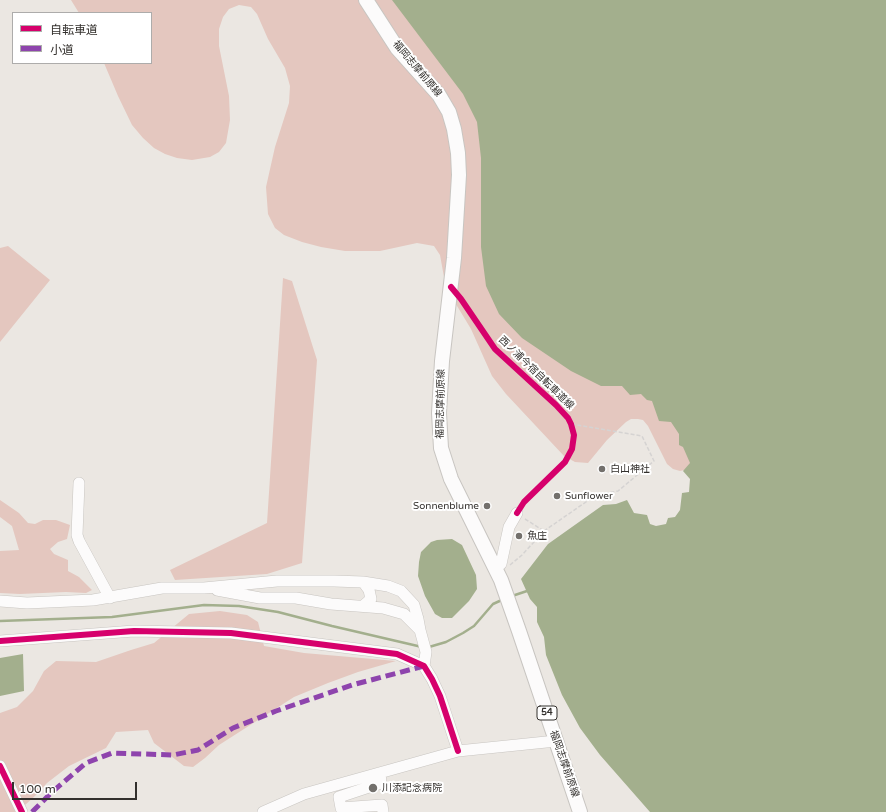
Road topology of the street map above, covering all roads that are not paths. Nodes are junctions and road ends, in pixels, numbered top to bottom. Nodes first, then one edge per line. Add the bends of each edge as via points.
1 (366, 0) edge
2 (80, 483) dead end
3 (517, 512) road end
4 (499, 570) junction
5 (262, 582) junction
6 (363, 582) junction
7 (204, 588) junction
8 (110, 598) junction
9 (269, 599) junction
10 (0, 601) edge
11 (362, 606) junction
12 (420, 634) junction
13 (0, 641) edge
14 (424, 666) junction
15 (556, 741) junction
16 (458, 751) junction
17 (0, 766) edge
18 (380, 773) junction
19 (22, 812) edge
20 (263, 812) edge
21 (383, 812) edge
22 (580, 812) edge

1 - 4 main road, 福岡志摩前原線 / 54 via 397,48 439,95 454,129 460,175 454,258 442,361 439,413 441,448 451,479 467,514
2 - 8 street via 77,535
3 - 4 street via 509,527
4 - 15 main road, 福岡志摩前原線 / 54
5 - 6 street
5 - 7 street
5 - 9 street
6 - 11 street via 369,590 371,599
6 - 12 street via 388,586 401,592 414,605
7 - 8 street via 162,588
7 - 9 street
8 - 10 street via 27,603
9 - 11 street via 296,598
11 - 12 street via 404,614
12 - 14 street via 426,652
13 - 14 street via 134,631 231,634 397,654
14 - 16 street via 440,696
15 - 16 street
15 - 22 main road, 福岡志摩前原線 / 54
16 - 18 street
17 - 19 street
18 - 20 street via 304,794
18 - 21 street via 381,783 339,797 341,808 382,805

